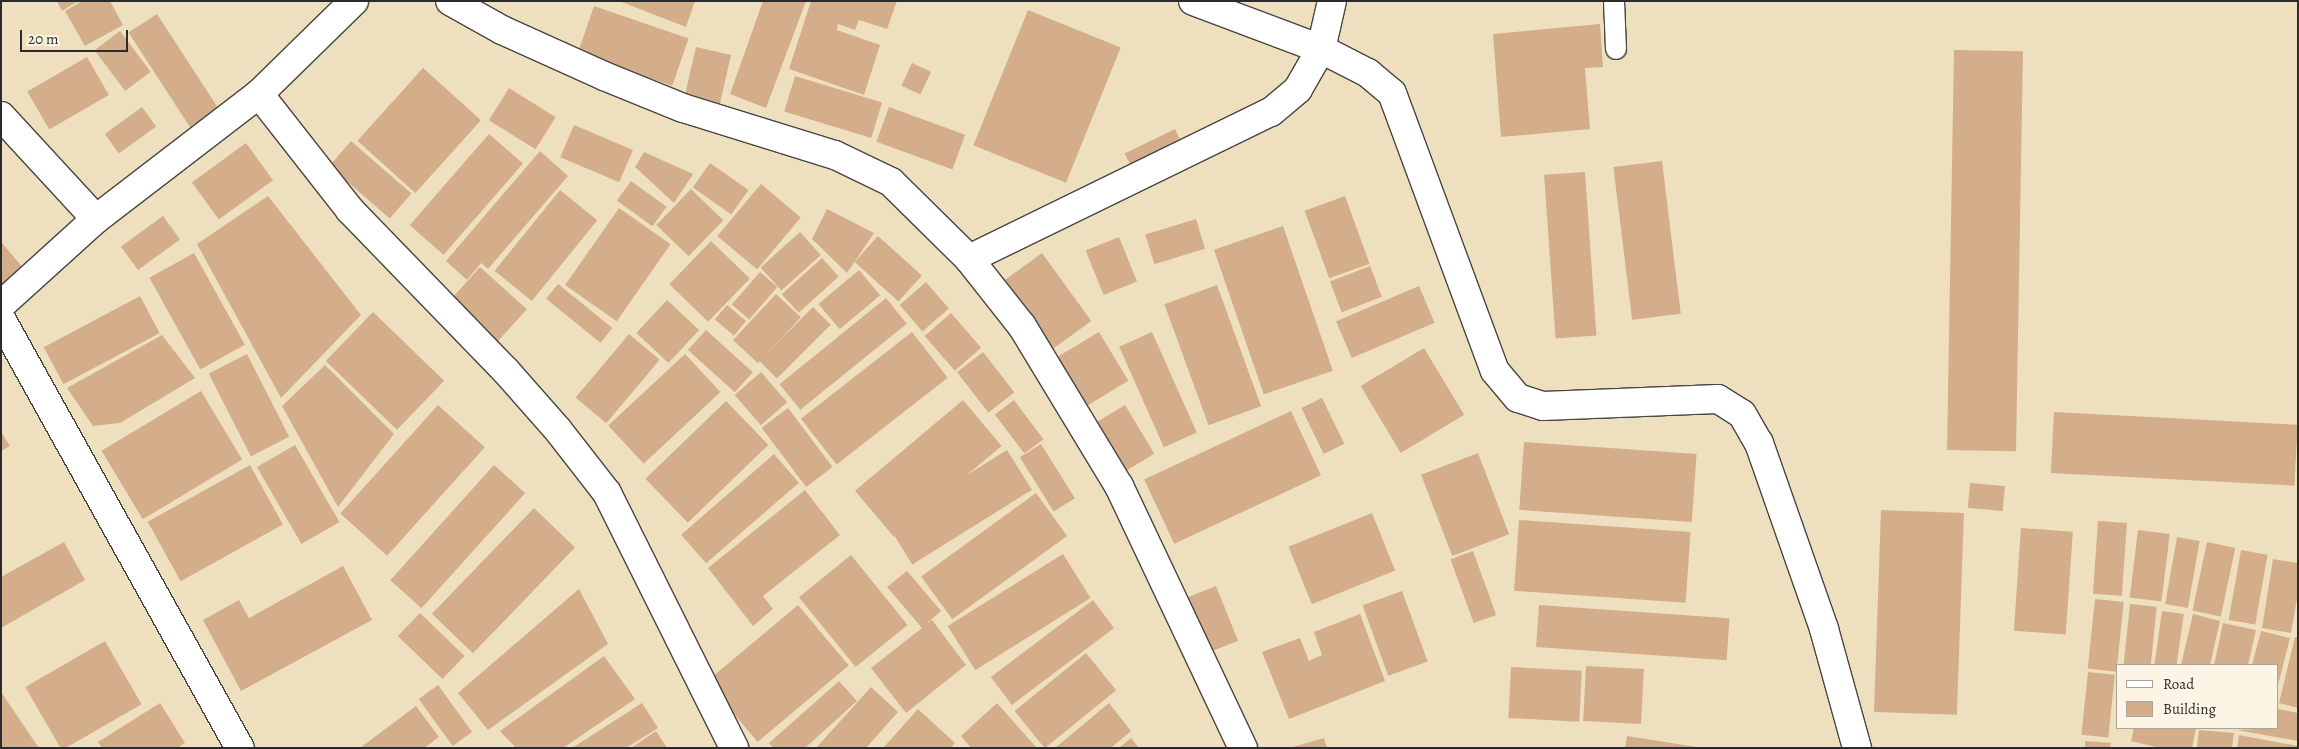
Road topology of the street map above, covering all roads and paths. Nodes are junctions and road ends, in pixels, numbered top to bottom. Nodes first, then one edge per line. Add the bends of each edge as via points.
1 (354, 1) edge
2 (450, 1) edge
3 (1193, 1) edge
4 (1332, 1) edge
5 (1614, 1) edge
6 (1321, 49) junction
7 (1616, 49) dead end
8 (259, 94) junction
9 (1, 116) edge
10 (96, 219) junction
11 (969, 259) junction
12 (1, 305) edge
13 (1, 319) edge
14 (240, 748) edge
15 (734, 748) edge
16 (1243, 748) edge
17 (1858, 748) edge

1 - 8 street
2 - 11 street via 502,30 604,76 683,108 835,155 890,182
3 - 6 street
4 - 6 street
5 - 7 lane
6 - 11 street via 1298,89 1270,112
6 - 17 street via 1368,72 1392,93 1495,371 1518,398 1543,406 1718,399 1742,414 1759,442 1808,582
8 - 10 street
8 - 15 street via 350,210 506,371 607,493
9 - 10 street
10 - 12 street
11 - 16 street via 1022,326 1119,486
13 - 14 street

